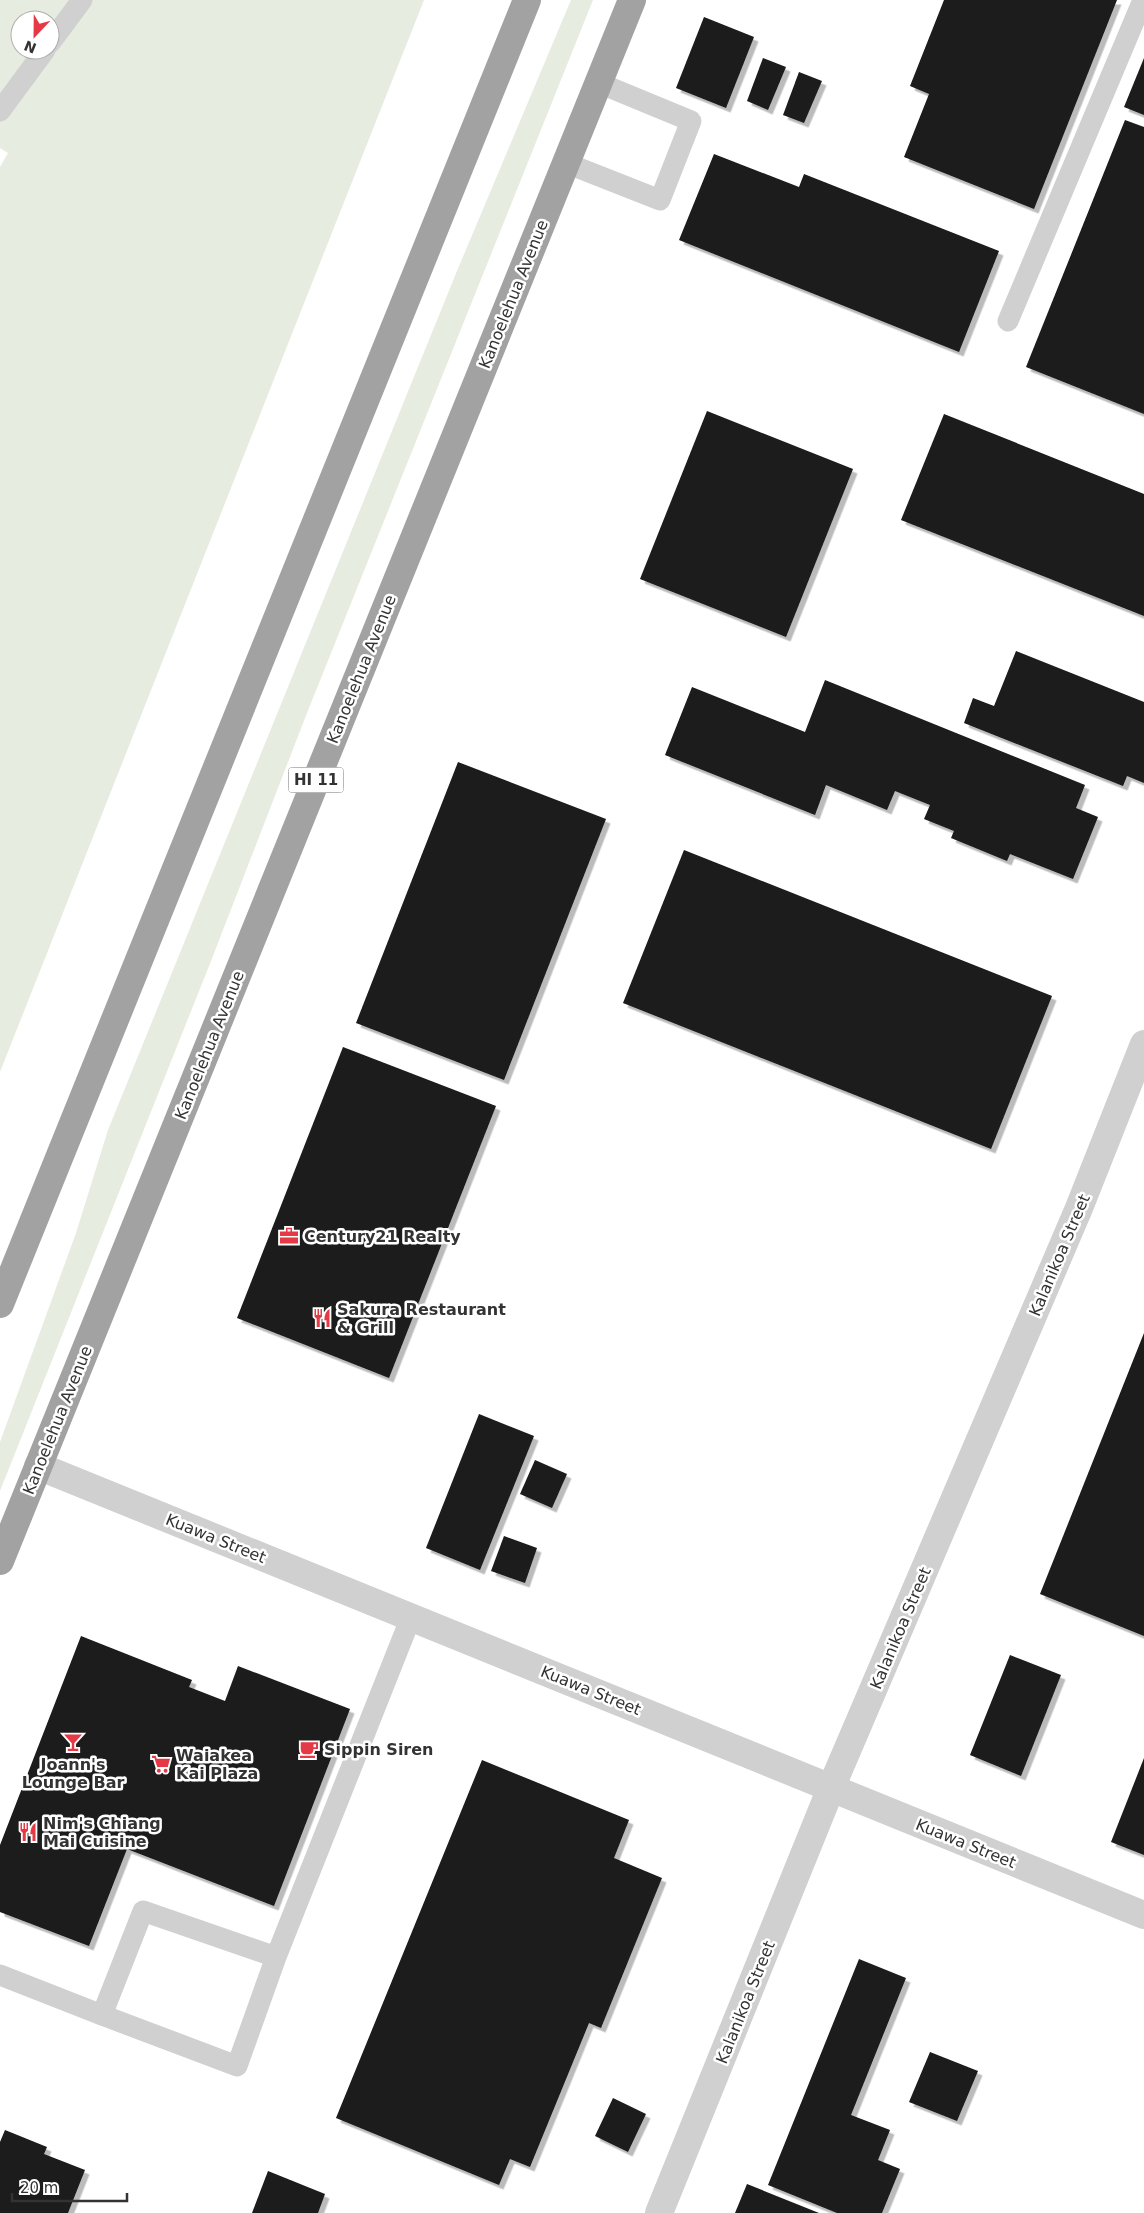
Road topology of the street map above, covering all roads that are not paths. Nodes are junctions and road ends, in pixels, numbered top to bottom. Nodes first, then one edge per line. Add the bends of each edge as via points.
1 (82, 0) edge
2 (527, 0) edge
3 (632, 0) edge
4 (1143, 0) edge
5 (60, 30) edge
6 (38, 60) edge
7 (599, 83) junction
8 (0, 111) edge
9 (566, 163) junction
10 (1008, 321) dead end
11 (1144, 1044) edge
12 (0, 1304) edge
13 (38, 1466) junction
14 (0, 1561) edge
15 (411, 1617) junction
16 (831, 1788) junction
17 (1144, 1915) edge
18 (276, 1957) junction
19 (0, 1975) edge
20 (102, 2015) junction
21 (659, 2213) edge

1 - 5 lane
2 - 12 highway
3 - 7 highway, Kanoelehua Avenue / HI 11
4 - 10 lane
6 - 8 lane
7 - 9 highway, Kanoelehua Avenue / HI 11
7 - 9 lane via 691,121 660,200
9 - 13 highway, Kanoelehua Avenue / HI 11
11 - 16 street, Kalanikoa Street via 1079,1208
13 - 14 highway, Kanoelehua Avenue / HI 11
13 - 15 street, Kuawa Street
15 - 16 street, Kuawa Street
15 - 18 lane
16 - 17 street, Kuawa Street
16 - 21 street, Kalanikoa Street
18 - 20 lane via 142,1911
18 - 20 lane via 237,2066
19 - 20 lane

